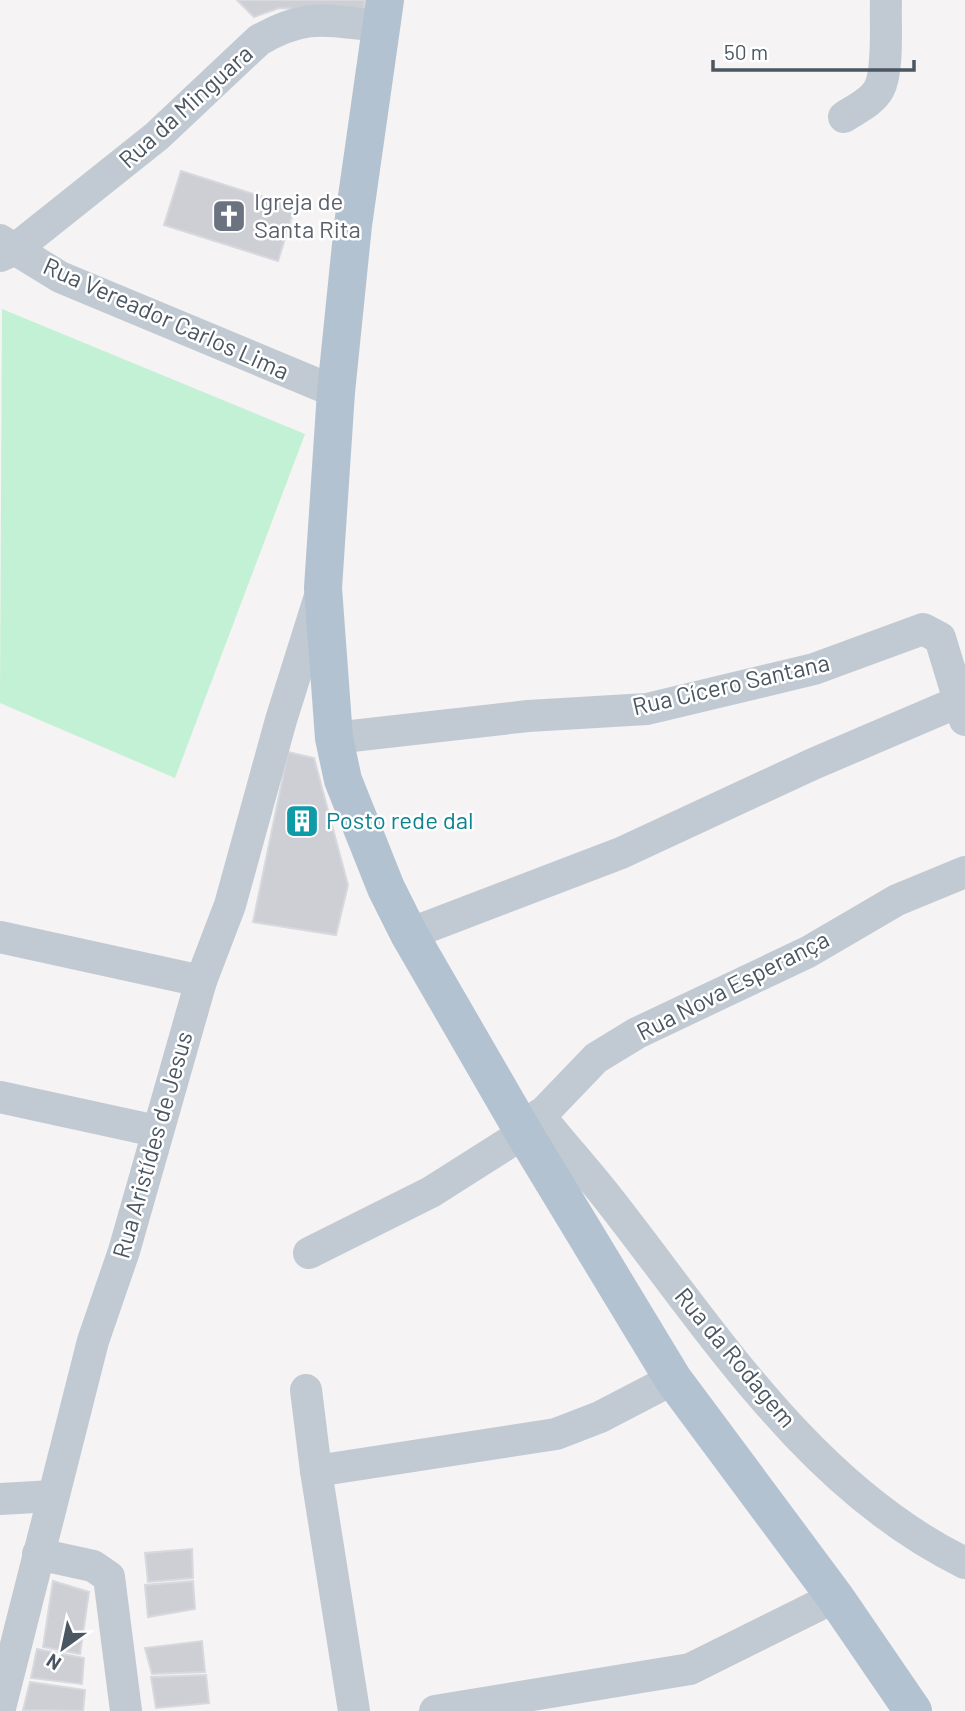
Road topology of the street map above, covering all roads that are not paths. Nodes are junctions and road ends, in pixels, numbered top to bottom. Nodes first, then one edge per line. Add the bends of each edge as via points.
1 (886, 0) edge
2 (383, 13) edge
3 (845, 117) dead end
4 (5, 249) edge
5 (336, 392) junction
6 (323, 588) junction
7 (962, 711) edge
8 (334, 738) junction
9 (965, 872) edge
10 (409, 934) junction
11 (0, 937) edge
12 (201, 981) junction
13 (0, 1097) edge
14 (531, 1124) junction
15 (156, 1131) junction
16 (309, 1253) dead end
17 (673, 1379) junction
18 (306, 1390) dead end
19 (316, 1471) junction
20 (53, 1496) junction
21 (0, 1499) edge
22 (38, 1554) junction
23 (965, 1563) edge
24 (835, 1597) junction
25 (123, 1696) edge
26 (0, 1708) edge
27 (108, 1711) edge
28 (354, 1711) edge
29 (435, 1711) edge
30 (913, 1711) edge

1 - 3 street via 880,88
2 - 4 street, Rua da Minguara via 287,24 259,40 157,136
2 - 5 main road
4 - 5 street, Rua Vereador Carlos Lima via 60,277
5 - 6 main road
6 - 8 main road
6 - 12 street, Rua Aristídes de Jesus via 230,905
7 - 8 street, Rua Cícero Santana via 940,638 923,629 814,669 647,709 528,716
7 - 10 street via 813,764 621,853
8 - 10 main road via 343,780
9 - 14 street, Rua Nova Esperança via 897,900 808,952 637,1033 596,1058
10 - 14 main road
11 - 12 street
12 - 15 street, Rua Aristídes de Jesus
13 - 15 street
14 - 16 street, Rua Nova Esperança via 431,1192
14 - 17 main road
14 - 23 street, Rua da Rodagem via 606,1196 722,1349 811,1448 857,1492
15 - 20 street, Rua Aristídes de Jesus via 124,1251 93,1341
17 - 19 street via 556,1434
17 - 24 main road
18 - 19 street
19 - 28 street
20 - 21 street
20 - 22 street, Rua Aristídes de Jesus
22 - 25 street via 93,1566 109,1577
22 - 26 street, Rua Aristídes de Jesus
24 - 29 street via 690,1669
24 - 30 main road
25 - 27 street

